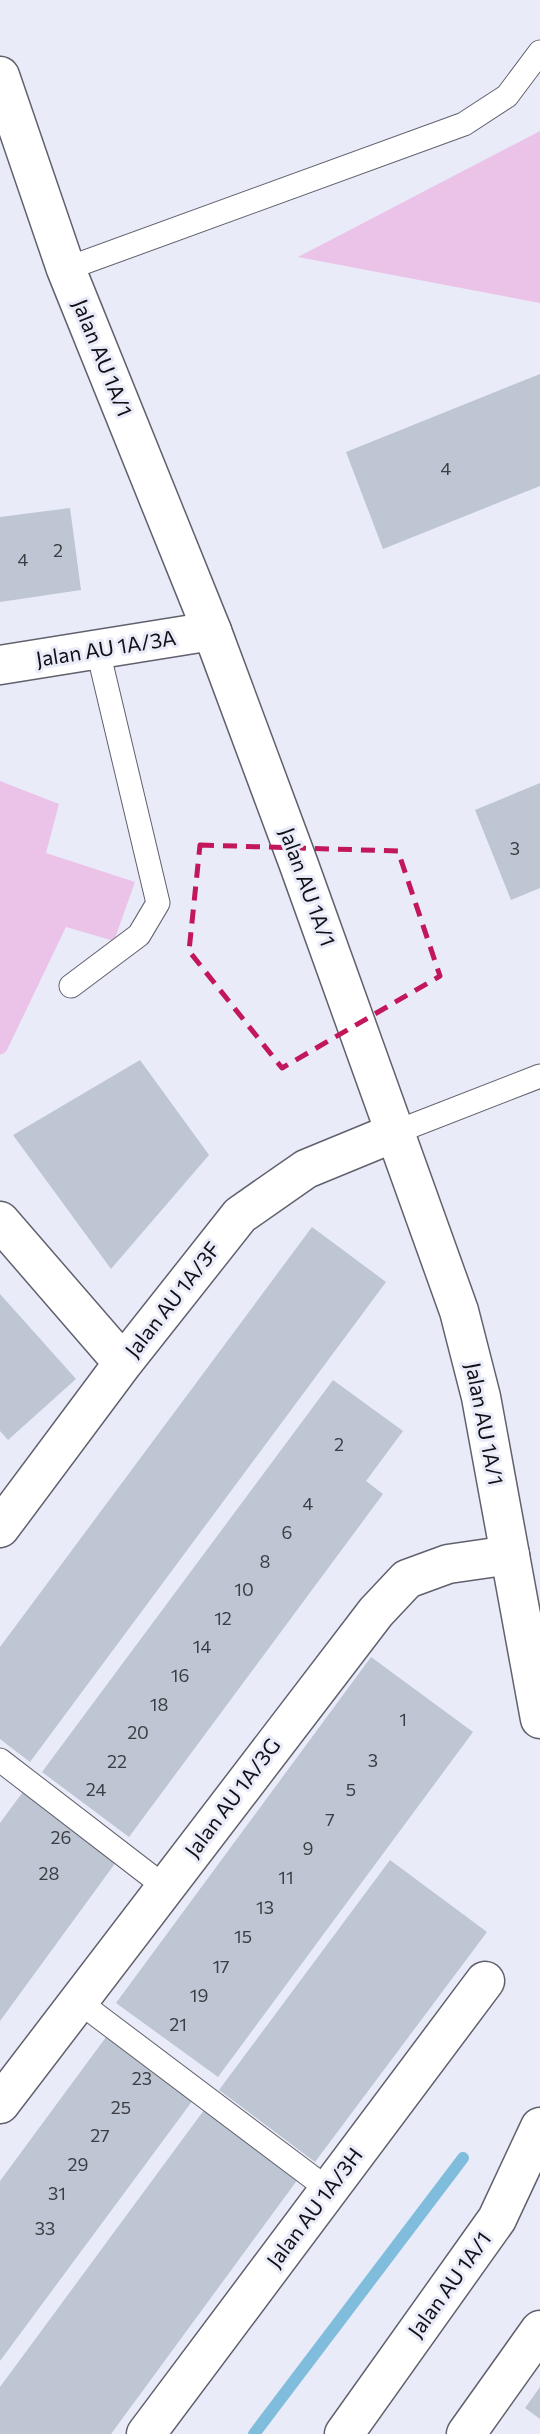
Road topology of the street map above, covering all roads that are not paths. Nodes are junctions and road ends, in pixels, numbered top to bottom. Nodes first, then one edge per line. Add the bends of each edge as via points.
1 (540, 52) edge
2 (0, 78) edge
3 (66, 269) junction
4 (212, 631) junction
5 (98, 651) junction
6 (0, 665) edge
7 (71, 986) dead end
8 (540, 1076) edge
9 (396, 1132) junction
10 (0, 1222) edge
11 (123, 1363) junction
12 (0, 1528) edge
13 (510, 1555) junction
14 (540, 1719) edge
15 (0, 1760) edge
16 (165, 1887) junction
17 (485, 1981) dead end
18 (78, 2001) junction
19 (0, 2104) edge
20 (540, 2127) edge
21 (329, 2190) junction
22 (540, 2330) edge
23 (146, 2434) edge
24 (344, 2434) edge
25 (466, 2434) edge

1 - 3 lane via 507,96 464,124
2 - 3 street, Jalan AU 1A/1
3 - 4 street, Jalan AU 1A/1
4 - 5 street, Jalan AU 1A/3A
4 - 9 street, Jalan AU 1A/1
5 - 6 street, Jalan AU 1A/3A
5 - 7 lane via 158,903 139,935
8 - 9 lane
9 - 11 street, Jalan AU 1A/3F via 306,1169 240,1215
9 - 13 street, Jalan AU 1A/1 via 460,1311 481,1396
10 - 11 street
11 - 12 street, Jalan AU 1A/3F
13 - 14 street, Jalan AU 1A/1
13 - 16 street, Jalan AU 1A/3G via 448,1564 407,1579 376,1612
15 - 16 lane
16 - 18 street, Jalan AU 1A/3G
17 - 21 street, Jalan AU 1A/3H
18 - 19 street, Jalan AU 1A/3G
18 - 21 lane
20 - 24 street, Jalan AU 1A/1 via 497,2219
21 - 23 street, Jalan AU 1A/3H
22 - 25 street

